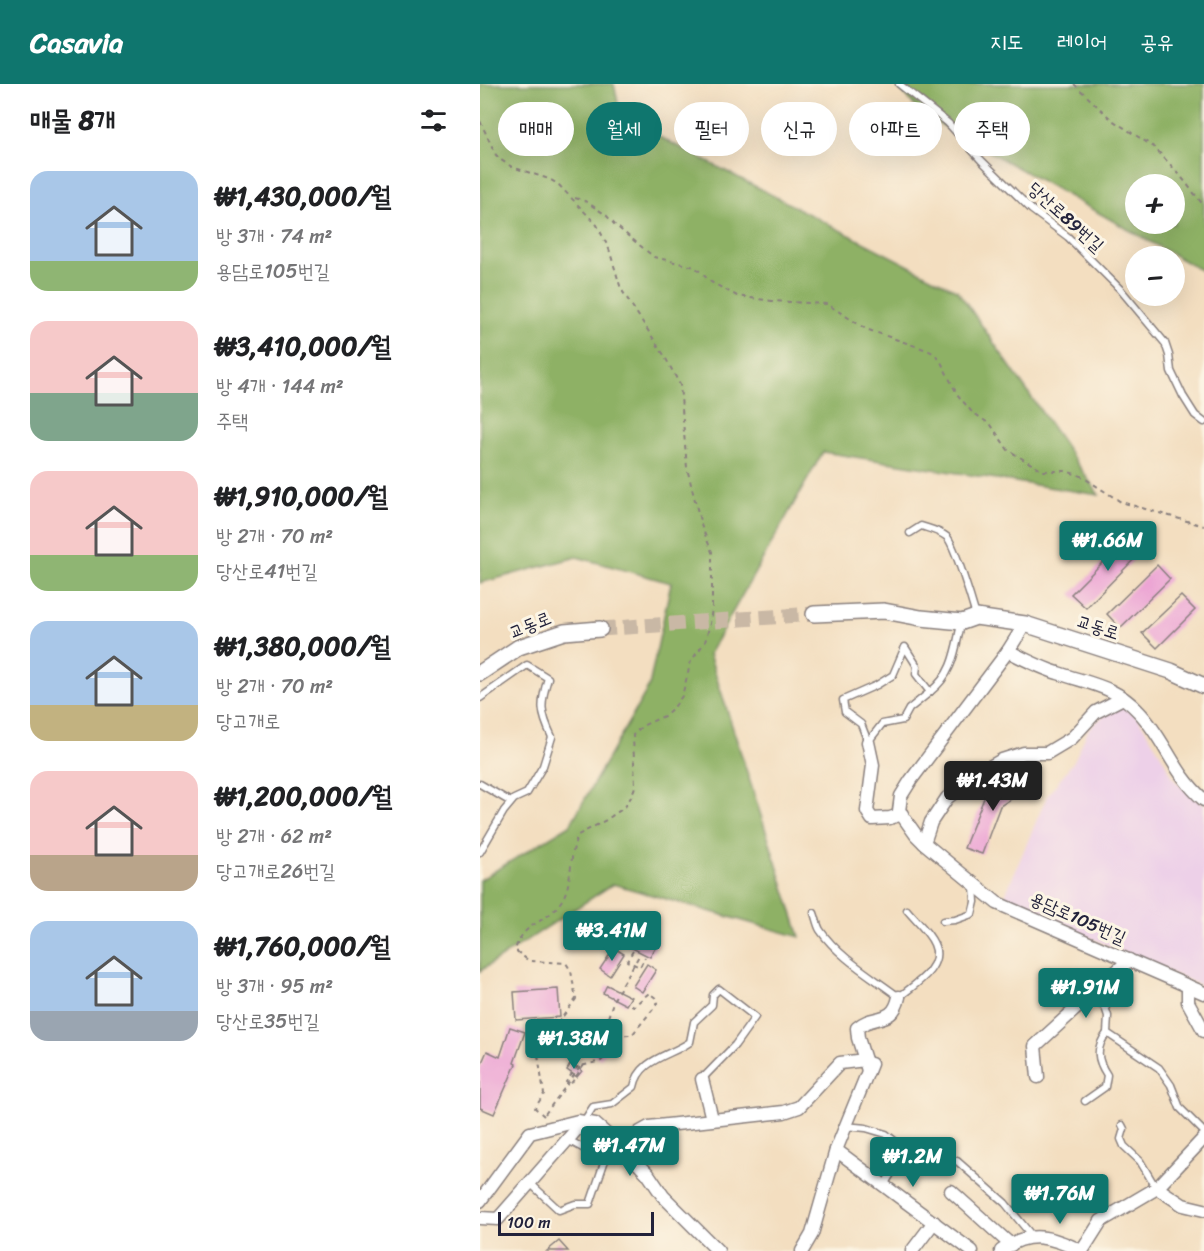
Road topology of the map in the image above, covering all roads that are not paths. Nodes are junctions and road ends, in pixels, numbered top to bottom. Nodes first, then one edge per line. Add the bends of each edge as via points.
1 (899, 84) edge
2 (1204, 422) edge
3 (910, 533) dead end
4 (814, 614) tunnel mouth
5 (969, 619) junction
6 (1025, 624) junction
7 (600, 629) tunnel mouth
8 (1008, 651) junction
9 (480, 673) edge
10 (1204, 686) edge
11 (930, 692) junction
12 (480, 698) edge
13 (1123, 698) junction
14 (868, 742) junction
15 (480, 784) edge
16 (1204, 800) edge
17 (511, 802) junction
18 (902, 814) junction
19 (924, 843) junction
20 (480, 851) edge
21 (974, 885) junction
22 (907, 910) dead end
23 (814, 913) dead end
24 (943, 921) dead end
25 (1129, 960) junction
26 (1188, 986) junction
27 (1204, 993) edge
28 (899, 997) junction
29 (1087, 998) junction
30 (1204, 1031) edge
31 (1107, 1033) junction
32 (869, 1064) junction
33 (1038, 1077) dead end
34 (702, 1079) joint
35 (1085, 1101) dead end
36 (712, 1119) junction
37 (583, 1122) junction
38 (1122, 1125) dead end
39 (845, 1126) junction
40 (1204, 1132) edge
41 (1204, 1138) edge
42 (568, 1140) junction
43 (908, 1147) junction
44 (623, 1149) junction
45 (836, 1150) junction
46 (605, 1160) junction
47 (530, 1183) junction
48 (884, 1185) junction
49 (1157, 1188) junction
50 (951, 1191) dead end
51 (480, 1201) edge
52 (1204, 1210) edge
53 (480, 1218) edge
54 (934, 1222) junction
55 (1031, 1237) junction
56 (1006, 1248) edge
57 (718, 1251) edge
58 (802, 1251) edge
59 (912, 1251) edge
60 (972, 1251) edge
61 (1081, 1251) edge

1 - 2 lane, 당산로89번길 via 948,123 1032,210 1068,237 1120,289 1165,343 1171,371 1183,396
3 - 5 lane via 921,526 948,538 969,591
4 - 5 street, 교동로 via 884,610 921,618
5 - 6 street, 교동로
5 - 11 lane via 942,682
6 - 8 street
6 - 10 street, 교동로 via 1171,671
7 - 9 street, 교동로 via 564,632 519,647
8 - 13 street via 1058,674 1114,691
8 - 18 street via 911,780 902,796
11 - 14 lane via 909,709 903,720 882,724
11 - 14 lane via 916,674 916,666 905,647 893,675 843,700 845,712 861,724
12 - 17 lane via 527,665 548,678 542,717 552,737 543,766 527,793
13 - 16 street via 1140,712 1176,768
13 - 19 street via 1096,712 1072,738 1047,753 1024,753 974,776 947,798 931,822
14 - 18 street via 873,765 867,811 872,819
15 - 17 lane
17 - 20 lane
18 - 19 street, 용담로105번길
19 - 21 street, 용담로105번길
21 - 24 lane via 972,914
21 - 25 street, 용담로105번길 via 997,903
22 - 28 lane via 935,945 935,960 929,973
23 - 28 lane via 819,929 836,947 861,971
25 - 26 street, 용담로105번길
25 - 29 street
26 - 27 street, 용담로105번길
26 - 30 street via 1188,1002
28 - 32 street via 896,1008 885,1017 857,1028
29 - 31 lane via 1105,1007
29 - 33 street via 1035,1046
31 - 35 lane via 1098,1052 1107,1075 1105,1087
31 - 40 lane via 1159,1068 1171,1084 1180,1108
32 - 36 street via 840,1063 799,1107
32 - 39 street
34 - 36 street
34 - 37 lane via 755,1017 719,989 713,995 712,1005 694,1022 690,1042 649,1063 636,1076 634,1087 612,1104 593,1107
36 - 44 street via 649,1127
37 - 42 street
37 - 44 street via 595,1124
37 - 51 street via 530,1133
38 - 49 lane via 1124,1146 1140,1161
39 - 43 lane via 886,1134
39 - 45 street
41 - 49 street
42 - 46 lane
42 - 47 street
43 - 48 lane
43 - 55 lane via 939,1160 957,1161 1005,1203
44 - 46 lane
44 - 57 street
45 - 48 street
45 - 58 street via 812,1234
46 - 47 lane via 590,1204 559,1210
47 - 53 street via 498,1219
48 - 54 street
49 - 52 street via 1183,1205
49 - 61 street via 1101,1221
50 - 56 street
54 - 59 street
54 - 60 street
55 - 56 street
55 - 61 street via 1060,1240

